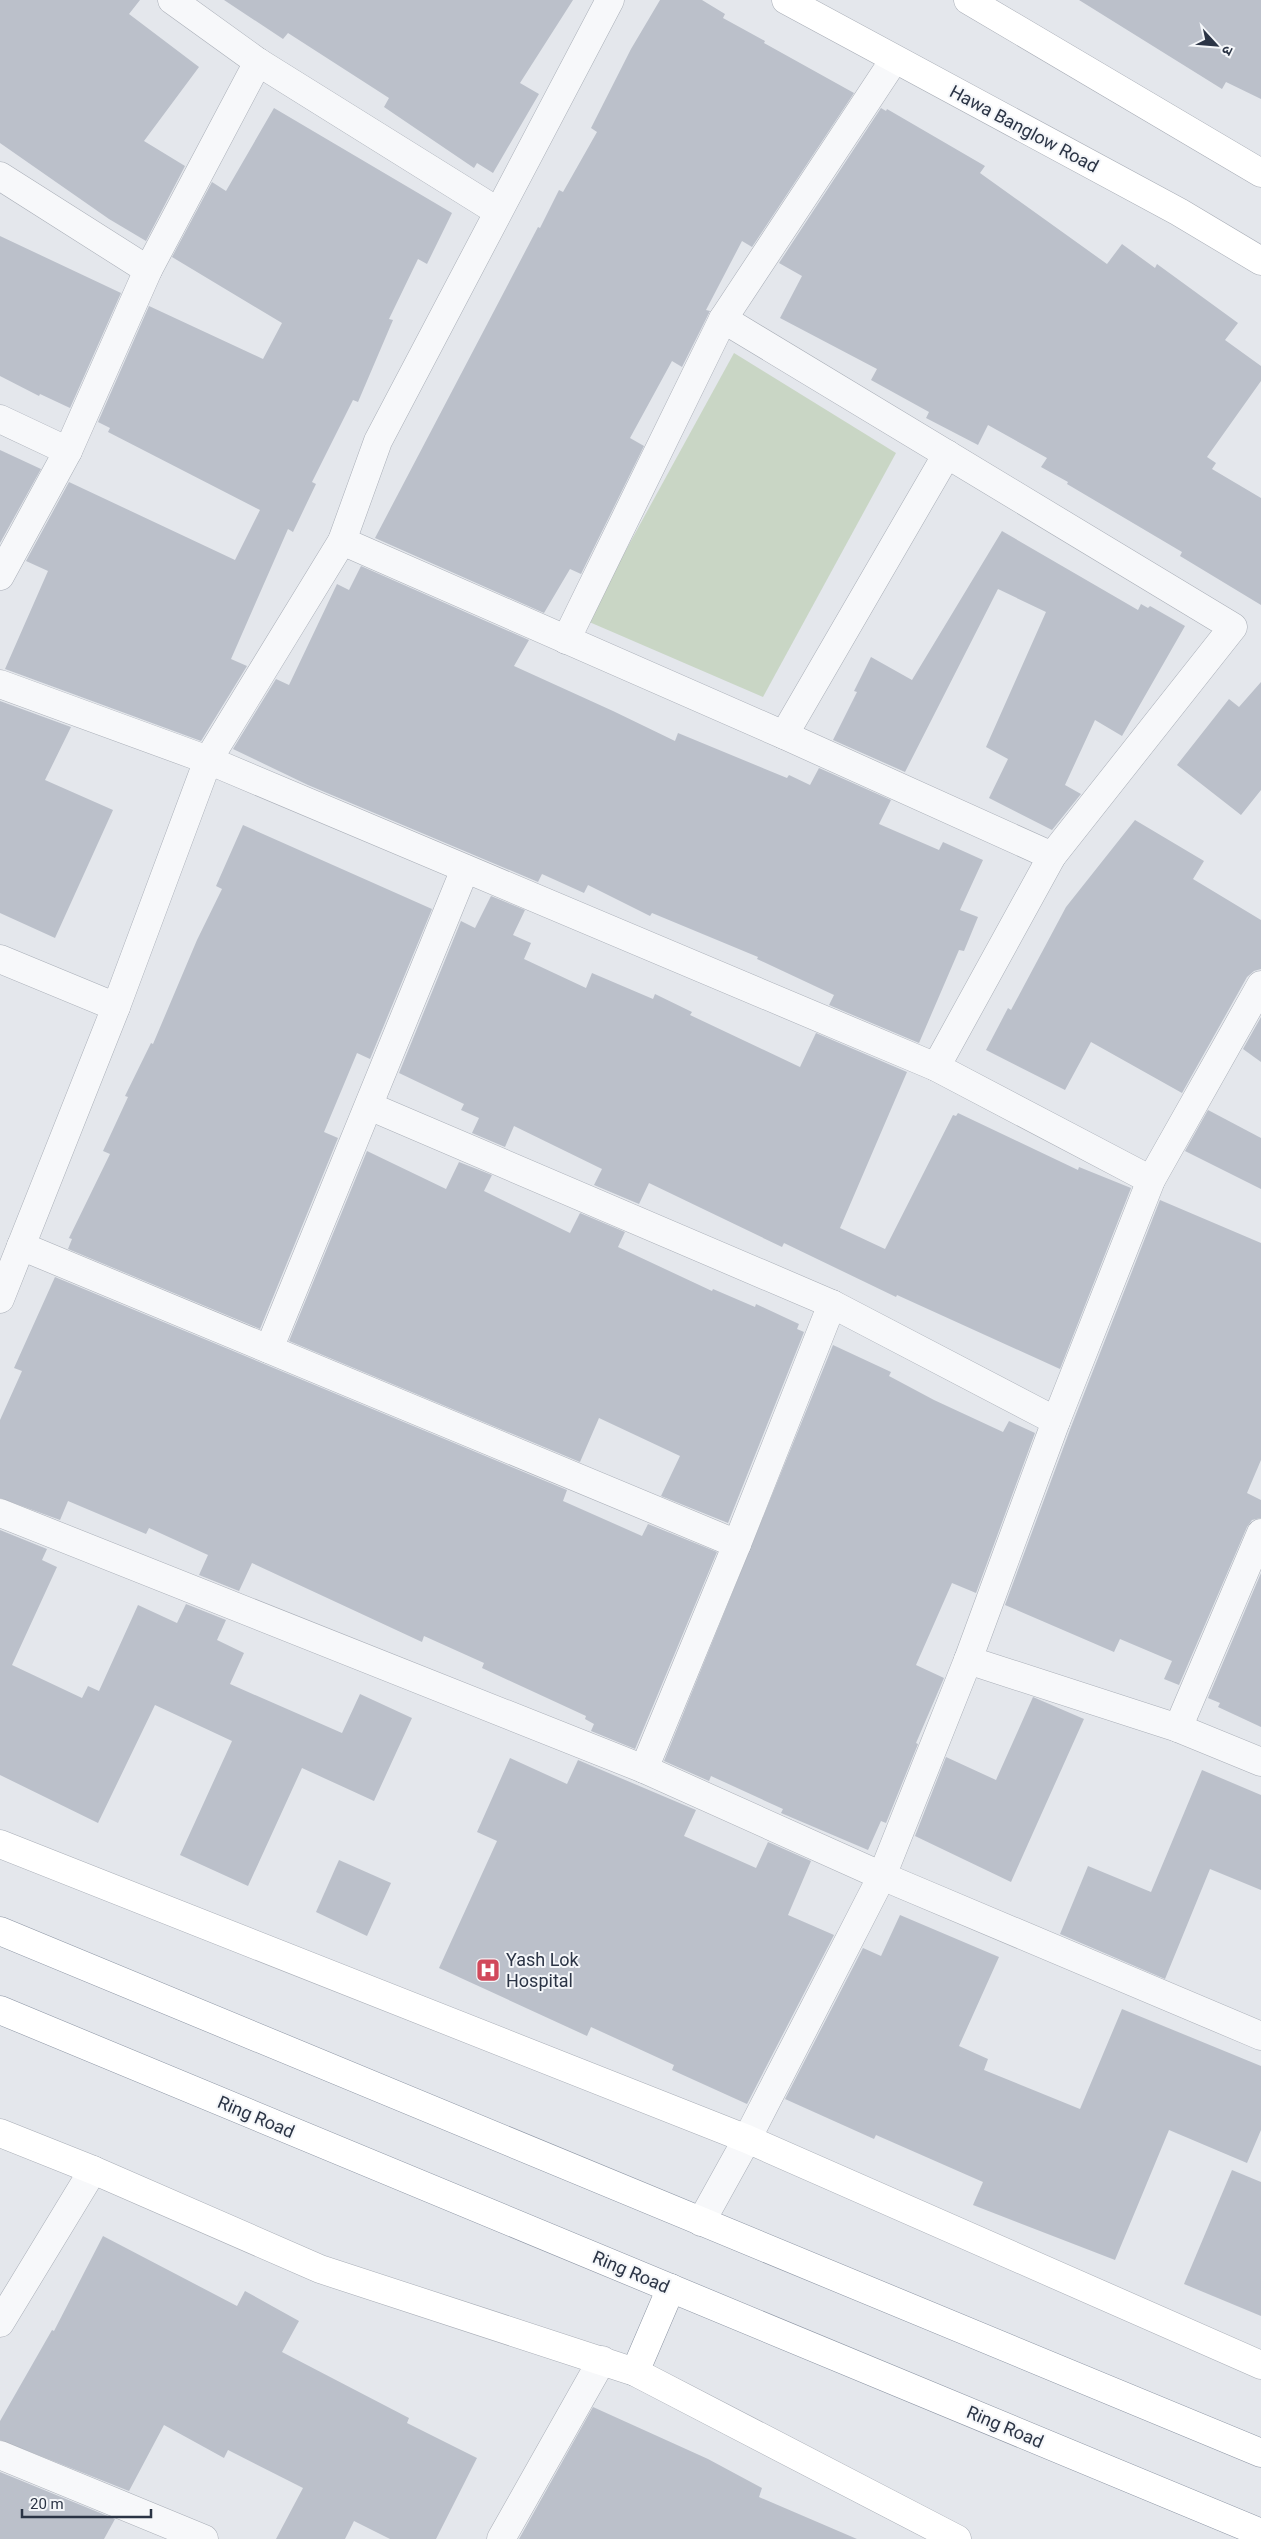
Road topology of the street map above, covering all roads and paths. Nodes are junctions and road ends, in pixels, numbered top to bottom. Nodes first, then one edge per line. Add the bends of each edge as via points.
1 (172, 0) edge
2 (610, 0) edge
3 (786, 0) edge
4 (968, 0) edge
5 (894, 60) junction
6 (258, 62) junction
7 (1261, 173) edge
8 (0, 176) edge
9 (497, 212) junction
10 (1261, 261) edge
11 (148, 270) junction
12 (723, 319) junction
13 (0, 419) edge
14 (68, 451) junction
15 (947, 454) junction
16 (342, 541) junction
17 (0, 576) edge
18 (566, 640) junction
19 (0, 684) edge
20 (784, 734) junction
21 (208, 760) junction
22 (1052, 856) junction
23 (465, 869) junction
24 (0, 959) edge
25 (1261, 985) edge
26 (116, 1007) junction
27 (936, 1067) junction
28 (369, 1106) junction
29 (1151, 1180) junction
30 (20, 1246) junction
31 (0, 1299) edge
32 (832, 1304) junction
33 (269, 1349) junction
34 (1056, 1421) junction
35 (0, 1513) edge
36 (1261, 1533) edge
37 (737, 1544) junction
38 (968, 1660) junction
39 (1178, 1728) junction
40 (1261, 1762) edge
41 (644, 1769) junction
42 (0, 1844) edge
43 (882, 1876) junction
44 (0, 1931) edge
45 (0, 2010) edge
46 (1261, 2036) edge
47 (0, 2133) edge
48 (747, 2139) junction
49 (93, 2170) junction
50 (701, 2222) junction
51 (671, 2288) junction
52 (0, 2323) edge
53 (602, 2360) junction
54 (1261, 2365) edge
55 (635, 2372) junction
56 (1261, 2454) edge
57 (0, 2455) edge
58 (1261, 2533) edge
59 (175, 2534) edge
60 (204, 2539) edge
61 (502, 2539) edge
62 (957, 2539) edge

1 - 6 street
2 - 9 street
3 - 5 main road, Hawa Banglow Road
4 - 7 main road
5 - 10 main road, Hawa Banglow Road via 1179,212
5 - 12 street
6 - 9 street
6 - 11 street
8 - 11 street
9 - 16 street via 378,441
11 - 14 street
12 - 15 street
12 - 18 street
13 - 14 street
14 - 17 street
15 - 20 street
15 - 22 street via 1233,627
16 - 18 street
16 - 21 street
18 - 20 street
19 - 21 street
20 - 22 street
21 - 23 street
21 - 26 street
22 - 27 street
23 - 27 street
23 - 28 street
24 - 26 street
25 - 29 street
26 - 30 street
27 - 29 street
28 - 32 street
28 - 33 street
29 - 34 street
30 - 31 street
30 - 33 street
32 - 34 street
32 - 37 street
33 - 37 street
34 - 38 street
35 - 41 street
36 - 39 street
37 - 41 street
38 - 39 street
38 - 43 street
39 - 40 street
41 - 43 street
42 - 48 main road
43 - 46 street
43 - 48 street
44 - 50 main road
45 - 51 main road, Ring Road
47 - 49 main road
48 - 50 street
48 - 54 main road
49 - 52 street
49 - 53 main road via 320,2269
50 - 56 main road
51 - 55 main road
51 - 58 main road, Ring Road
53 - 55 main road
53 - 61 street
55 - 62 main road
57 - 59 street
59 - 60 street

